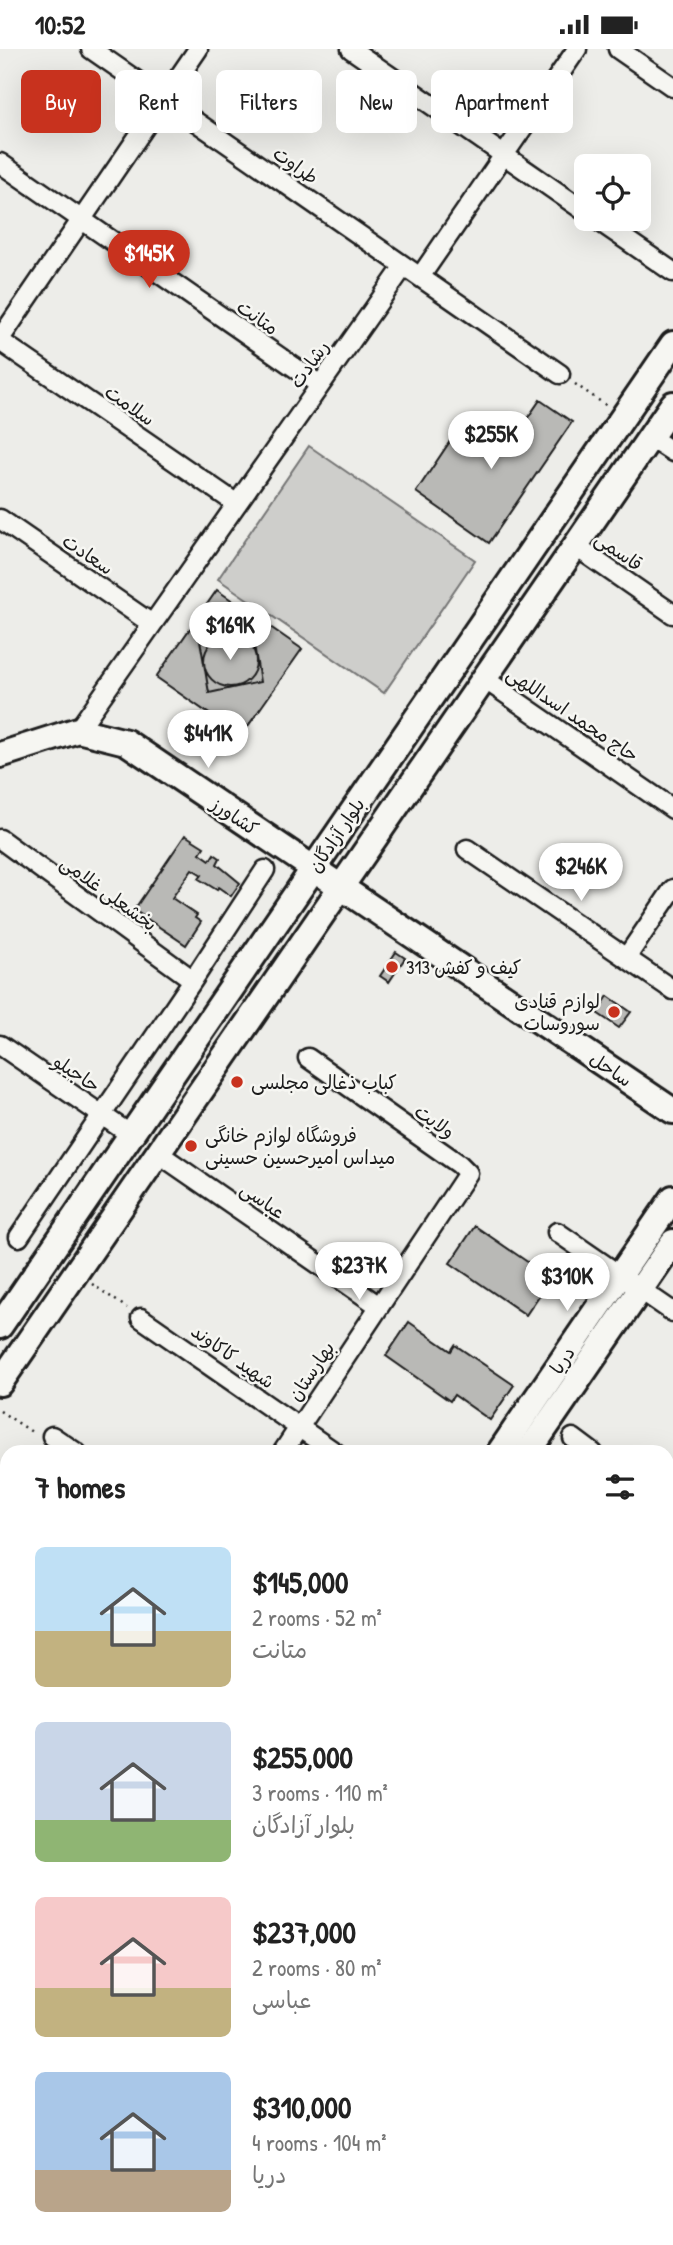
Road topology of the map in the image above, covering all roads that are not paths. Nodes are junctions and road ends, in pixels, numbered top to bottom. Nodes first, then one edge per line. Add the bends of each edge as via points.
1 (91, 49) edge
2 (198, 49) edge
3 (351, 49) edge
4 (577, 49) edge
5 (618, 49) edge
6 (122, 70) edge
7 (184, 70) edge
8 (673, 87) edge
9 (202, 125) edge
10 (141, 133) edge
11 (504, 155) junction
12 (0, 163) edge
13 (574, 204) edge
14 (81, 220) junction
15 (613, 231) edge
16 (404, 266) junction
17 (673, 272) edge
18 (420, 277) junction
19 (0, 340) edge
20 (673, 344) edge
21 (560, 374) road end
22 (320, 385) junction
23 (673, 404) edge
24 (650, 437) junction
25 (673, 452) edge
26 (237, 504) junction
27 (0, 519) edge
28 (575, 546) junction
29 (673, 614) edge
30 (152, 624) junction
31 (483, 678) junction
32 (78, 730) junction
33 (0, 755) edge
34 (673, 809) edge
35 (0, 839) edge
36 (467, 849) dead end
37 (313, 869) junction
38 (265, 870) dead end
39 (340, 887) junction
40 (673, 889) edge
41 (626, 958) junction
42 (193, 980) junction
43 (673, 990) edge
44 (0, 1045) edge
45 (308, 1058) dead end
46 (673, 1111) edge
47 (102, 1115) junction
48 (131, 1135) junction
49 (158, 1153) junction
50 (468, 1174) joint
51 (673, 1198) edge
52 (557, 1232) dead end
53 (19, 1237) dead end
54 (673, 1241) edge
55 (630, 1283) junction
56 (379, 1306) junction
57 (673, 1312) edge
58 (141, 1318) road end
59 (2, 1320) edge
60 (0, 1383) edge
61 (539, 1415) junction
62 (299, 1427) junction
63 (52, 1436) road end
64 (573, 1439) dead end
65 (65, 1445) edge
66 (287, 1445) edge
67 (325, 1445) edge
68 (507, 1445) edge
69 (530, 1445) edge
70 (582, 1445) edge

1 - 6 street, طراوت
2 - 7 street
3 - 11 street
4 - 11 street
5 - 8 street
9 - 16 street, طراوت
10 - 14 street
11 - 13 street
11 - 18 street
12 - 14 street, متانت
14 - 19 street
14 - 22 street, متانت
15 - 17 street
16 - 18 street
16 - 22 street, رشادت
18 - 21 street
19 - 26 street, سلامت
20 - 37 main road, بلوار آزادگان
22 - 26 street, رشادت
23 - 24 main road, بلوار آزادگان
24 - 25 street
24 - 28 main road, بلوار آزادگان
26 - 30 street, رشادت
27 - 30 street, سعادت
28 - 29 street, قاسمی
28 - 31 main road, بلوار آزادگان
30 - 32 street, رشادت
31 - 34 street, حاج محمد اسداللهی
31 - 39 main road, بلوار آزادگان
32 - 33 main road
32 - 37 main road, کشاورز via 126,742
35 - 42 street, بخشعلی غلامی
36 - 41 street
37 - 39 main road, کشاورز
37 - 48 main road, بلوار آزادگان
38 - 42 street
39 - 46 main road, ساحل
39 - 49 main road, بلوار آزادگان
40 - 41 street
41 - 43 street
42 - 47 street
44 - 47 street, حاجیلو
45 - 50 street, ولایت
47 - 48 street, حاجیلو
47 - 53 street
48 - 59 main road, بلوار آزادگان
49 - 56 street, عباسی
49 - 60 main road, بلوار آزادگان
50 - 56 street, بهارستان
51 - 55 main road, دریا
52 - 55 street
54 - 55 main road, دریا
55 - 57 street
55 - 61 main road, دریا
56 - 62 street, بهارستان
58 - 62 street, شهید کاکاوند
61 - 68 main road, دریا
61 - 69 main road, دریا
62 - 66 street, بهارستان
62 - 67 street, شهید کاکاوند
63 - 65 street
64 - 70 street

